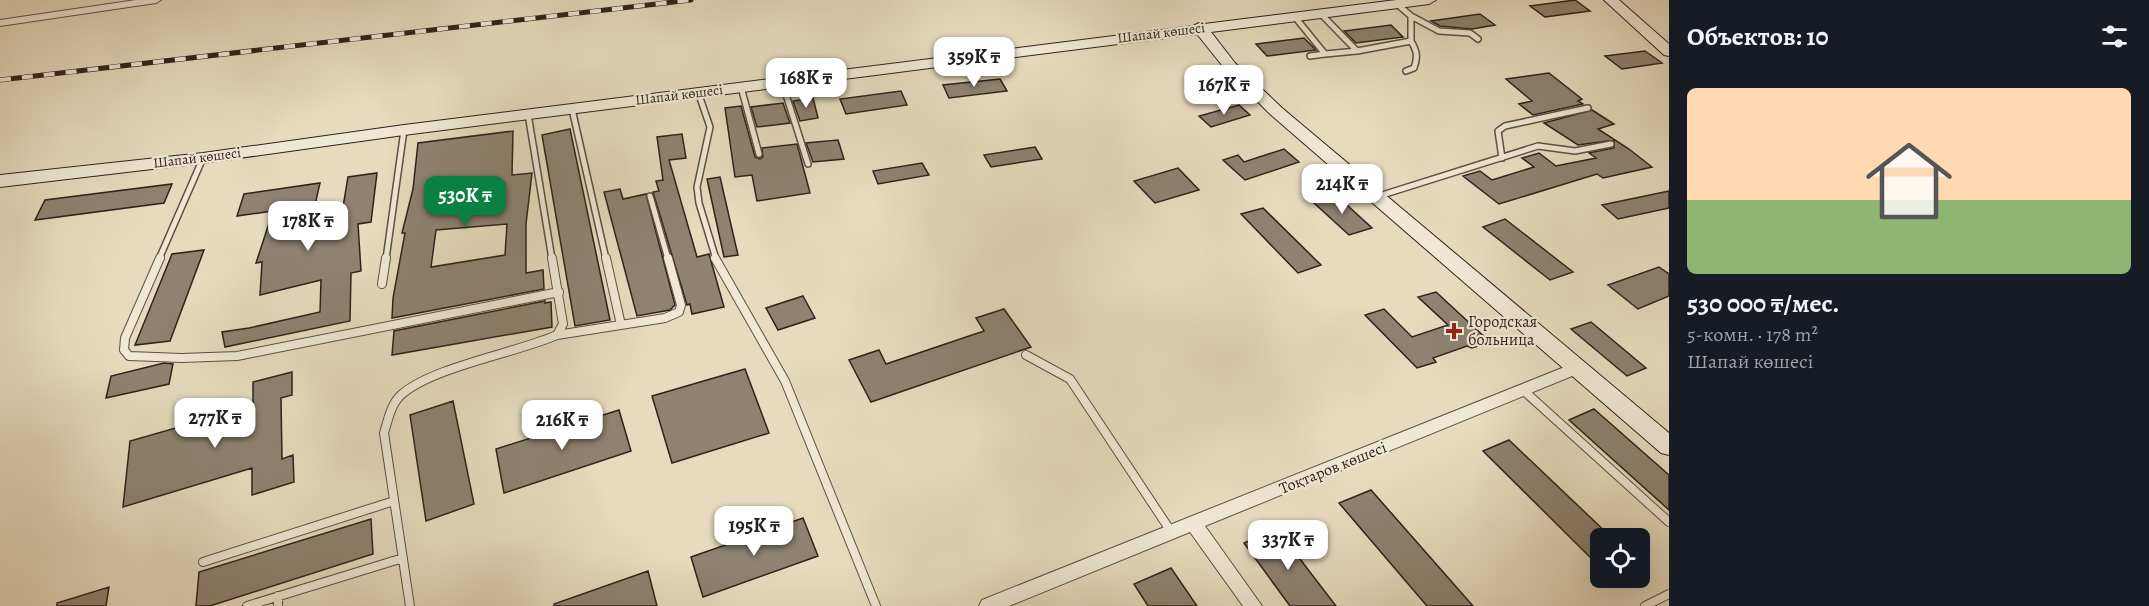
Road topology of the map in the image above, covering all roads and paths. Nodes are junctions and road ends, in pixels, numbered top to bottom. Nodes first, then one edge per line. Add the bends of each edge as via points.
1 (156, 0) edge
2 (1429, 0) edge
3 (1611, 0) edge
4 (1397, 4) junction
5 (1321, 14) junction
6 (1411, 16) junction
7 (1295, 17) junction
8 (0, 24) edge
9 (1199, 27) junction
10 (1478, 39) dead end
11 (1411, 41) junction
12 (1357, 51) junction
13 (1669, 52) edge
14 (1325, 54) junction
15 (1310, 56) dead end
16 (1406, 70) dead end
17 (782, 82) junction
18 (741, 87) junction
19 (698, 92) junction
20 (1588, 108) dead end
21 (572, 109) junction
22 (528, 114) junction
23 (404, 130) junction
24 (1611, 144) dead end
25 (759, 154) dead end
26 (203, 158) junction
27 (1502, 158) junction
28 (808, 164) dead end
29 (0, 181) edge
30 (650, 196) dead end
31 (1379, 196) junction
32 (382, 284) dead end
33 (559, 292) junction
34 (621, 325) junction
35 (557, 335) junction
36 (1026, 355) dead end
37 (1577, 368) junction
38 (1523, 390) junction
39 (1669, 446) edge
40 (394, 501) junction
41 (1669, 522) edge
42 (1194, 525) junction
43 (1172, 533) junction
44 (403, 558) junction
45 (203, 562) dead end
46 (1669, 594) edge
47 (278, 601) edge
48 (247, 606) edge
49 (410, 606) edge
50 (876, 606) edge
51 (988, 606) edge
52 (1253, 606) edge
53 (1645, 606) edge

1 - 8 street
2 - 4 street, Шапай көшесі
3 - 13 street
4 - 5 street, Шапай көшесі
4 - 6 lane
5 - 7 street, Шапай көшесі
5 - 12 lane
6 - 10 lane via 1438,32 1470,33
6 - 11 lane
7 - 9 street, Шапай көшесі
7 - 14 lane
9 - 17 street, Шапай көшесі
9 - 31 street via 1230,66 1276,111
11 - 12 lane
11 - 16 lane via 1418,51 1418,60 1414,68
12 - 14 lane
14 - 15 lane
17 - 18 street, Шапай көшесі
17 - 28 lane
18 - 19 street, Шапай көшесі
18 - 25 lane
19 - 21 street, Шапай көшесі
19 - 50 lane via 710,127 697,187 714,255 785,381
20 - 27 lane via 1505,126 1498,131
21 - 22 street, Шапай көшесі
21 - 34 lane
22 - 23 street, Шапай көшесі
22 - 33 lane
23 - 26 street, Шапай көшесі
23 - 32 lane
24 - 27 lane via 1575,151 1538,146
26 - 29 street, Шапай көшесі
26 - 33 lane via 125,338 124,350 129,356 237,356
27 - 31 lane
30 - 34 lane via 681,305 679,312 665,318
31 - 37 street
33 - 35 lane via 563,324
34 - 35 lane
35 - 40 lane via 402,394 391,409 384,433
36 - 43 lane via 1070,379
37 - 38 street, Тоқтаров көшесі
37 - 39 street
38 - 41 lane
38 - 42 street, Тоқтаров көшесі
40 - 44 lane
40 - 45 lane
42 - 43 street, Тоқтаров көшесі
42 - 52 street
43 - 51 street, Тоқтаров көшесі
44 - 47 lane
44 - 49 lane
46 - 53 lane
47 - 48 lane

